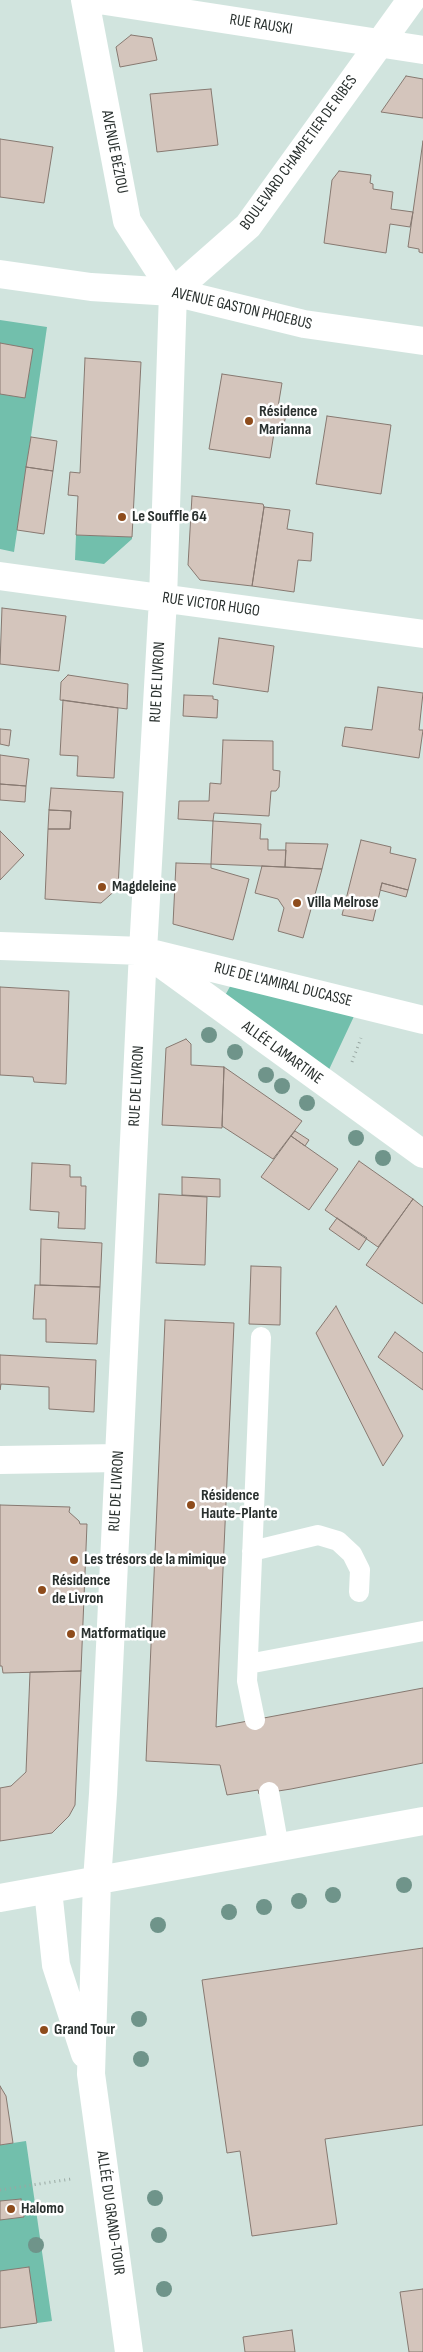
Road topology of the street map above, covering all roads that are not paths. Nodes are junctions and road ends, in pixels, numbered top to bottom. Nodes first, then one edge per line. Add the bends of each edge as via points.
1 (85, 0) edge
2 (99, 0) edge
3 (411, 0) edge
4 (379, 43) junction
5 (423, 50) edge
6 (0, 274) edge
7 (173, 292) junction
8 (423, 341) edge
9 (0, 576) edge
10 (163, 599) junction
11 (423, 634) edge
12 (0, 946) edge
13 (143, 951) junction
14 (423, 1020) edge
15 (423, 1154) edge
16 (261, 1338) dead end
17 (118, 1458) junction
18 (0, 1460) edge
19 (252, 1551) junction
20 (359, 1592) dead end
21 (423, 1631) edge
22 (248, 1664) junction
23 (255, 1720) dead end
24 (269, 1792) dead end
25 (423, 1822) edge
26 (279, 1848) junction
27 (97, 1880) junction
28 (48, 1890) junction
29 (0, 1898) edge
30 (91, 2074) junction
31 (129, 2352) edge

1 - 7 street, AVENUE BÉZIOU via 127,221
2 - 4 street, RUE RAUSKI
3 - 4 street, BOULEVARD CHAMPETIER DE RIBES
4 - 5 street, RUE RAUSKI
4 - 7 street, BOULEVARD CHAMPETIER DE RIBES via 248,226
6 - 7 street, AVENUE GASTON PHOEBUS via 92,287
7 - 8 street, AVENUE GASTON PHOEBUS via 304,324
7 - 10 street, RUE DE LIVRON
9 - 10 street, RUE VICTOR HUGO
10 - 11 street, RUE VICTOR HUGO
10 - 13 street, RUE DE LIVRON
12 - 13 street, RUE DE L'AMIRAL DUCASSE
13 - 14 street, RUE DE L'AMIRAL DUCASSE
13 - 15 street, ALLÉE LAMARTINE
13 - 17 street, RUE DE LIVRON
16 - 19 lane
17 - 18 street
17 - 27 street, RUE DE LIVRON
19 - 20 lane via 318,1535 338,1541 352,1554 360,1570
19 - 22 lane
21 - 22 lane
22 - 23 lane via 247,1681
24 - 26 lane
25 - 26 street
26 - 27 street
27 - 28 street
27 - 30 street, ALLÉE DU GRAND-TOUR
28 - 29 street
28 - 30 street, ALLÉE DU GRAND-TOUR via 56,1965
30 - 31 street, ALLÉE DU GRAND-TOUR

